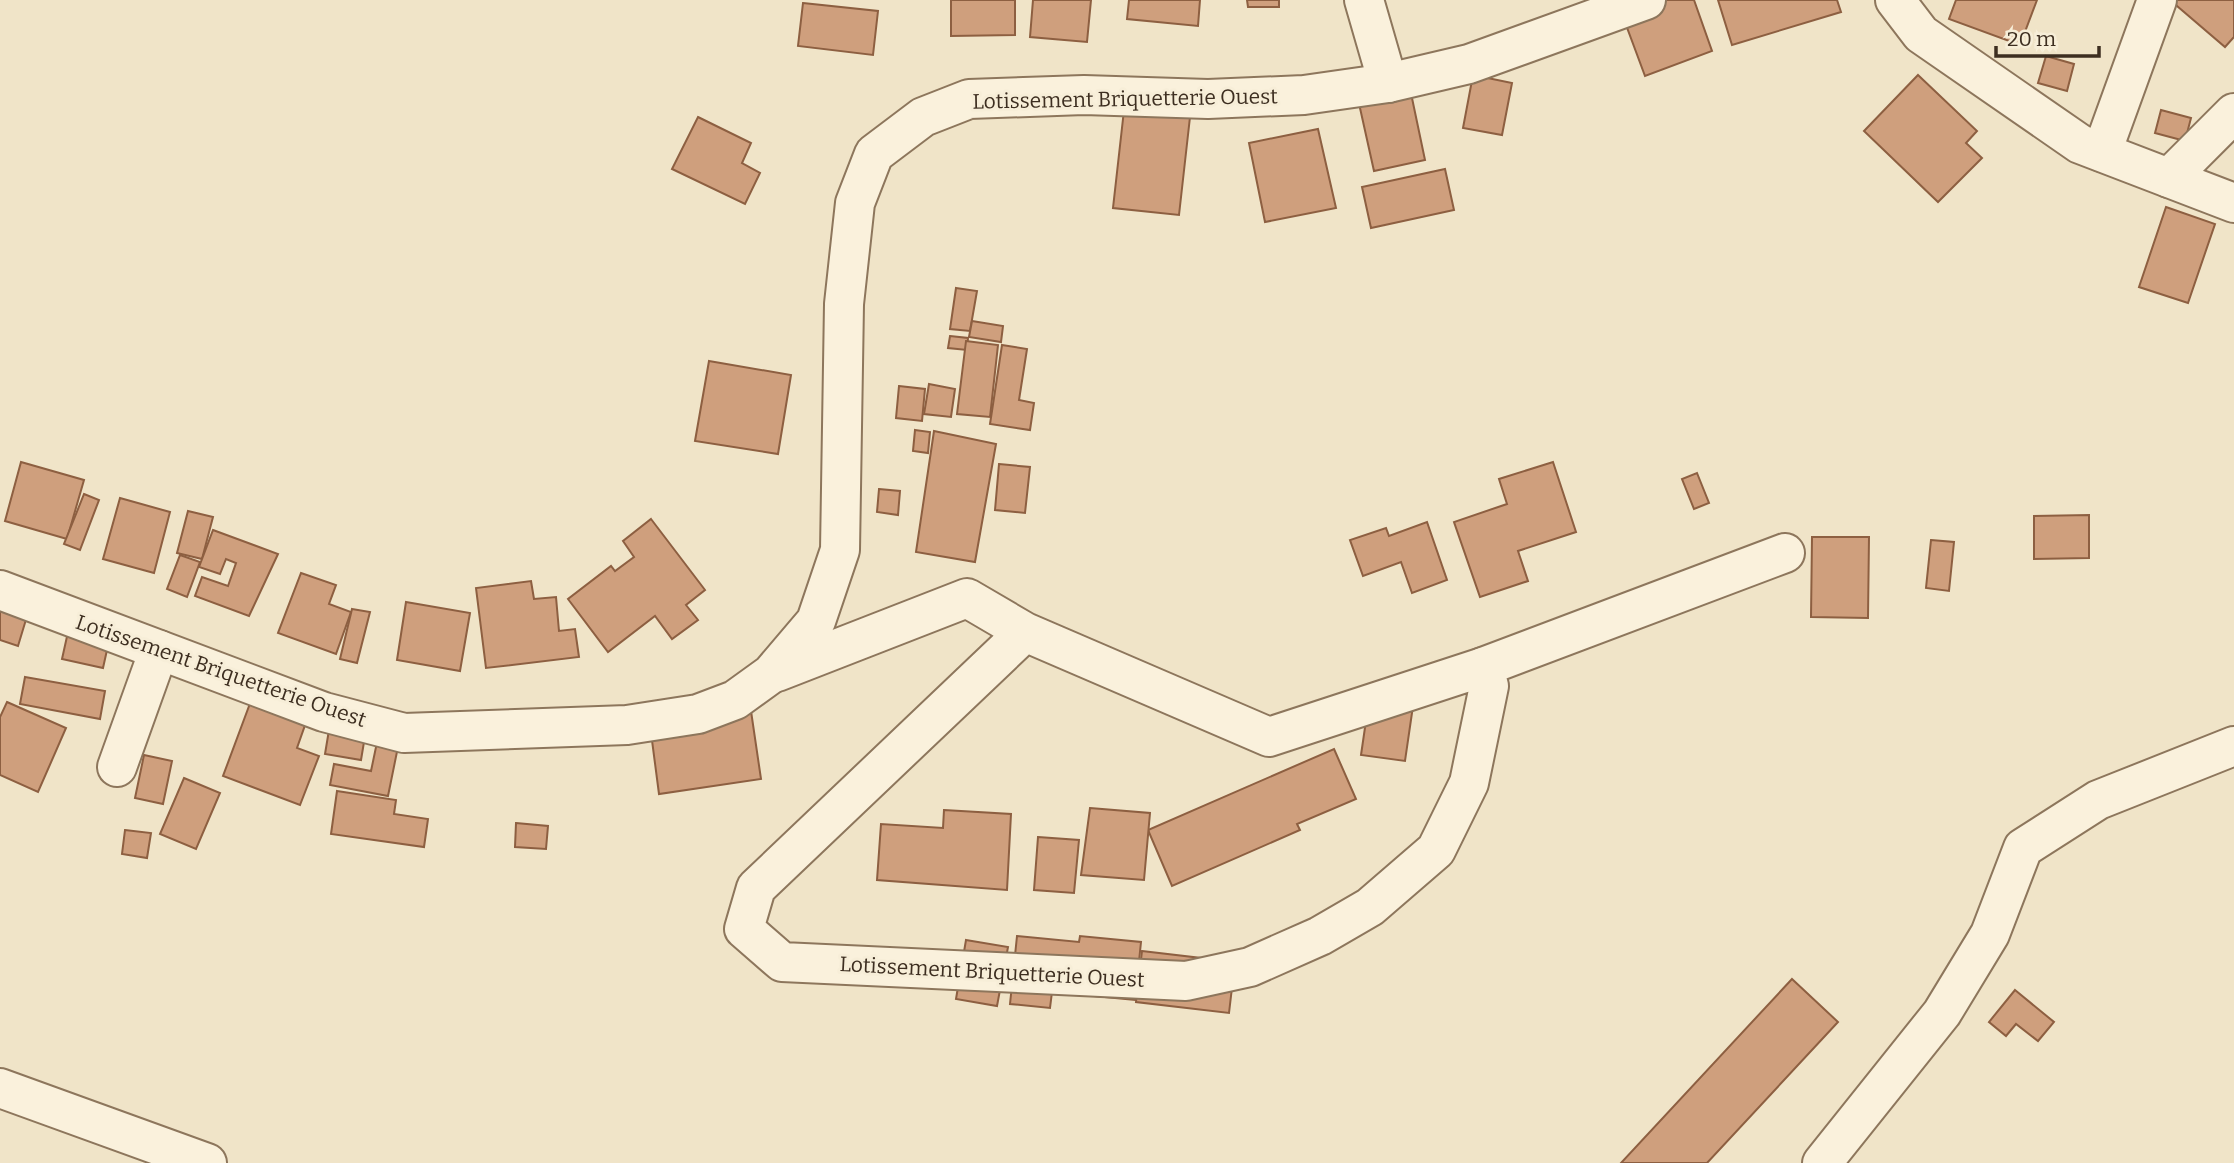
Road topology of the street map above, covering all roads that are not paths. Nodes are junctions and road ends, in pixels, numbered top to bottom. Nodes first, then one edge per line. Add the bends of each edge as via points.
1 (1364, 0) edge
2 (1646, 0) edge
3 (1895, 0) edge
4 (2157, 0) edge
5 (1388, 83) junction
6 (2234, 113) edge
7 (2102, 152) junction
8 (2169, 178) junction
9 (2234, 204) edge
10 (1784, 553) dead end
11 (0, 590) edge
12 (1025, 632) junction
13 (159, 650) junction
14 (1483, 667) junction
15 (772, 674) junction
16 (2234, 746) edge
17 (117, 767) dead end
18 (0, 1088) edge
19 (207, 1163) edge
20 (1822, 1163) edge

1 - 5 street
2 - 5 street, Lotissement Briquetterie Ouest via 1469,64
3 - 7 street via 1921,34 2080,144
4 - 7 street
5 - 15 street, Lotissement Briquetterie Ouest via 1304,95 1208,99 1084,95 968,99 923,117 874,154 855,203 844,304 840,550 816,621
6 - 8 street
7 - 8 street
8 - 9 street
10 - 14 street, Lotissement Briquetterie Ouest
11 - 13 street, Lotissement Briquetterie Ouest
12 - 14 street, Lotissement Briquetterie Ouest via 1269,737
12 - 14 street, Lotissement Briquetterie Ouest via 756,888 744,929 782,962 1186,981 1250,967 1320,936 1370,907 1436,850 1469,783 1489,686
12 - 15 street, Lotissement Briquetterie Ouest via 967,598
13 - 15 street, Lotissement Briquetterie Ouest via 324,712 404,733 627,725 723,705
13 - 17 street
16 - 20 street via 2098,800 2023,848 1990,934 1942,1013
18 - 19 street

